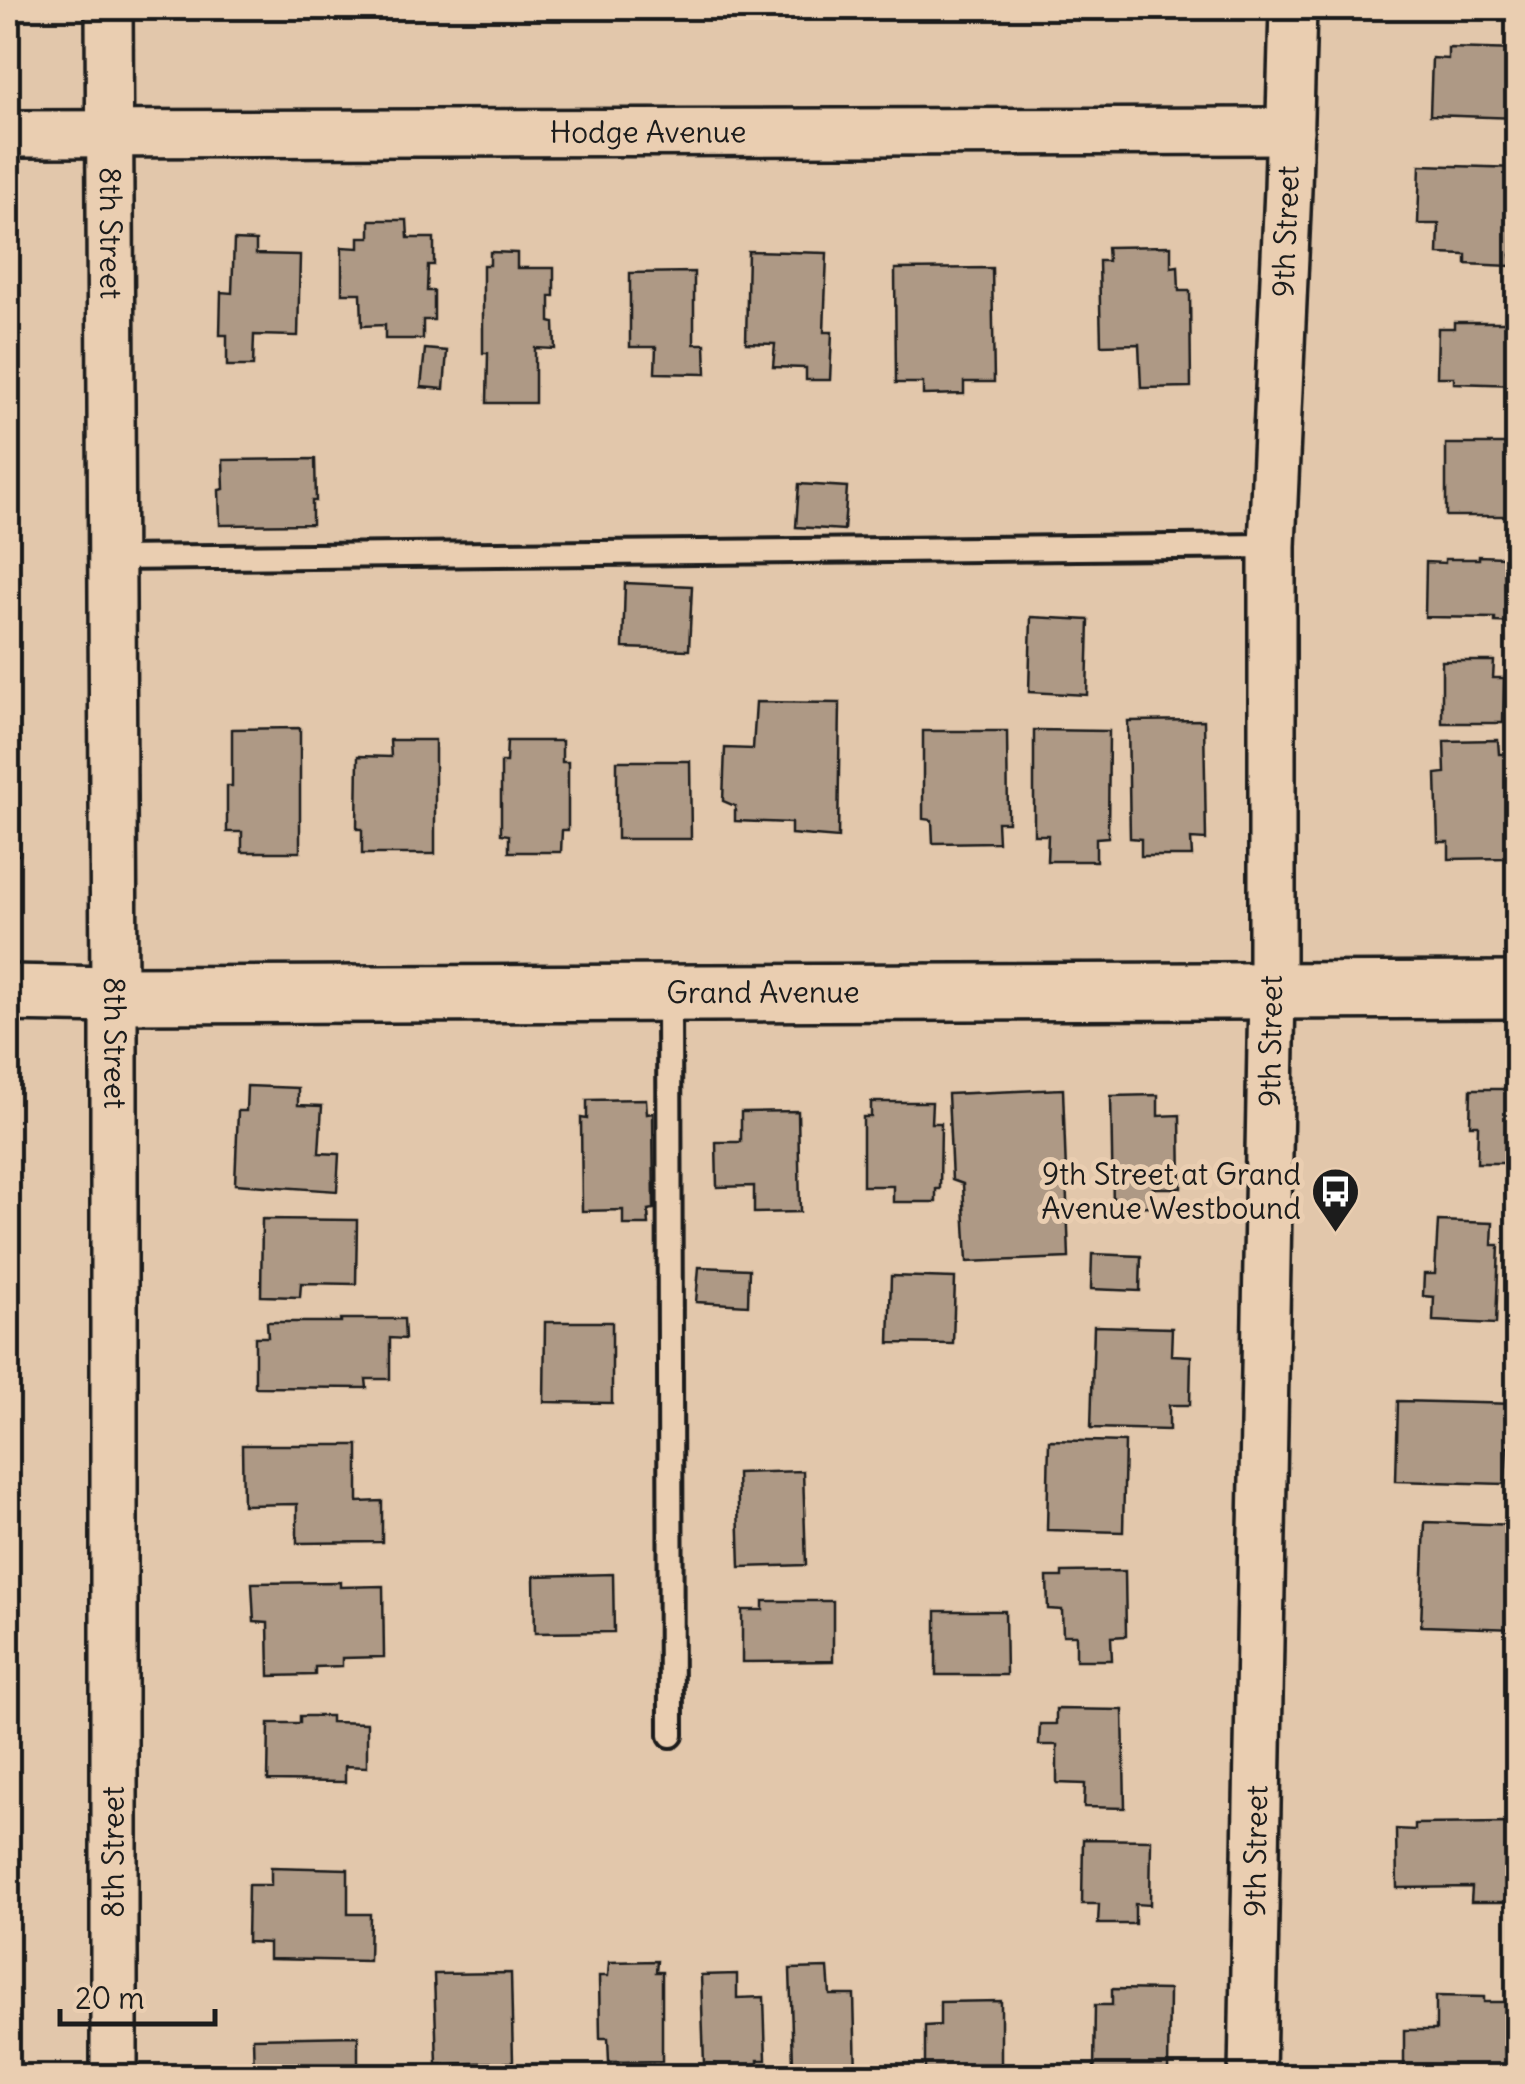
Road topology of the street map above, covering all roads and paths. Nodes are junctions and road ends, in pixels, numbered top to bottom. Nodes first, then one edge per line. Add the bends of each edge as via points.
1 (109, 8) edge
2 (1293, 8) edge
3 (1290, 131) junction
4 (8, 134) edge
5 (109, 134) junction
6 (1272, 546) junction
7 (111, 558) junction
8 (1272, 990) junction
9 (1518, 990) edge
10 (669, 992) junction
11 (8, 993) edge
12 (114, 995) junction
13 (671, 1735) dead end
14 (114, 2076) edge
15 (1252, 2076) edge

1 - 5 street, 8th Street
2 - 3 street, 9th Street
3 - 5 street, Hodge Avenue
3 - 6 street, 9th Street
4 - 5 street, Hodge Avenue
5 - 7 street, 8th Street
6 - 7 lane
6 - 8 street, 9th Street
7 - 12 street, 8th Street
8 - 9 main road, Grand Avenue
8 - 10 main road, Grand Avenue
8 - 15 street, 9th Street
10 - 12 main road, Grand Avenue
10 - 13 lane
11 - 12 main road, Grand Avenue
12 - 14 street, 8th Street

